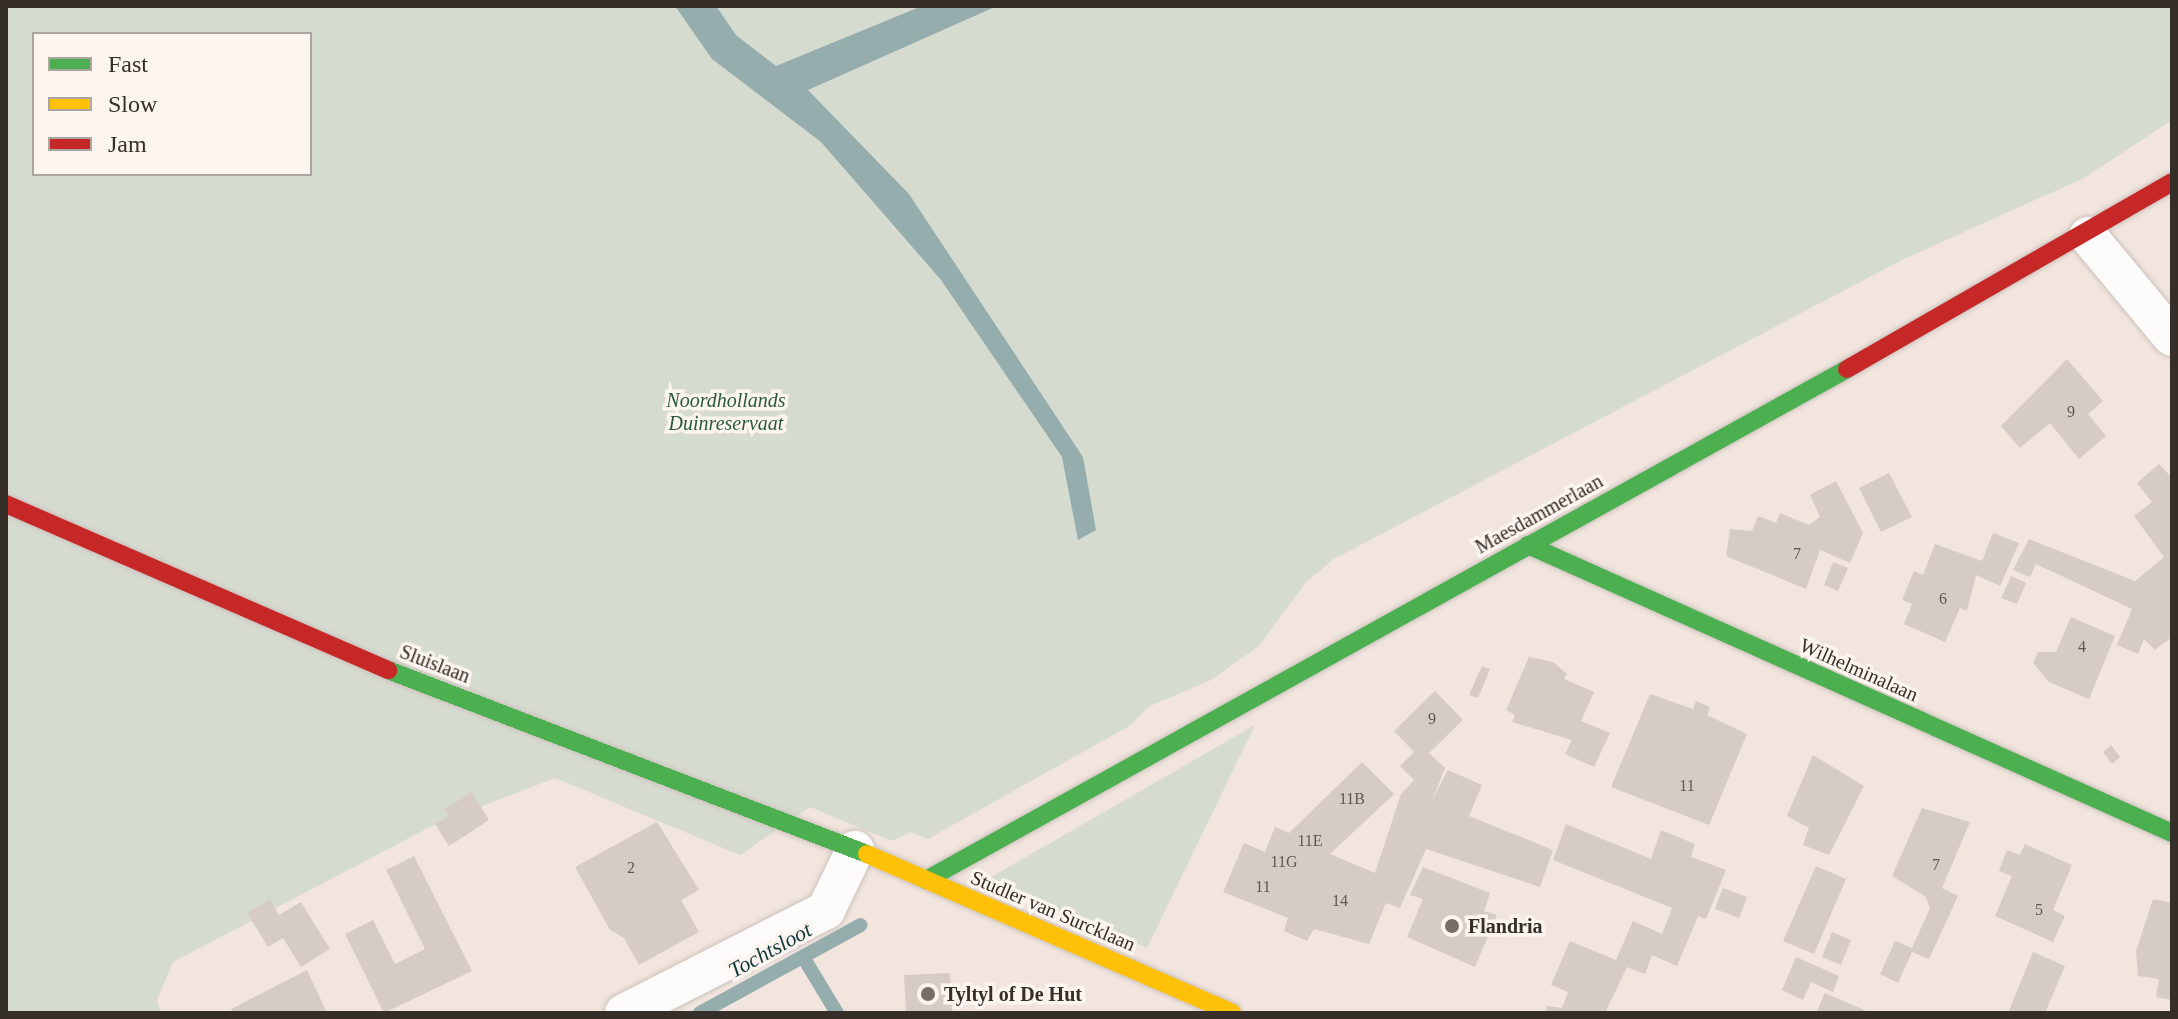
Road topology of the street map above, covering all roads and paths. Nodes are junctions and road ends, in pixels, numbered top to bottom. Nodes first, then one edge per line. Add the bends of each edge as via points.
1 (2172, 182) edge
2 (2088, 236) junction
3 (2172, 337) edge
4 (6, 504) edge
5 (1528, 545) junction
6 (2172, 833) edge
7 (855, 850) junction
8 (926, 880) junction
9 (624, 1013) edge
10 (1232, 1013) edge

1 - 2 street, Maesdammerlaan
2 - 3 street
2 - 5 street, Maesdammerlaan
4 - 7 street, Sluislaan via 344,653
5 - 6 street, Wilhelminalaan
5 - 8 street, Maesdammerlaan
7 - 8 street, Studler van Surcklaan
7 - 9 street via 826,910
8 - 10 street, Studler van Surcklaan

